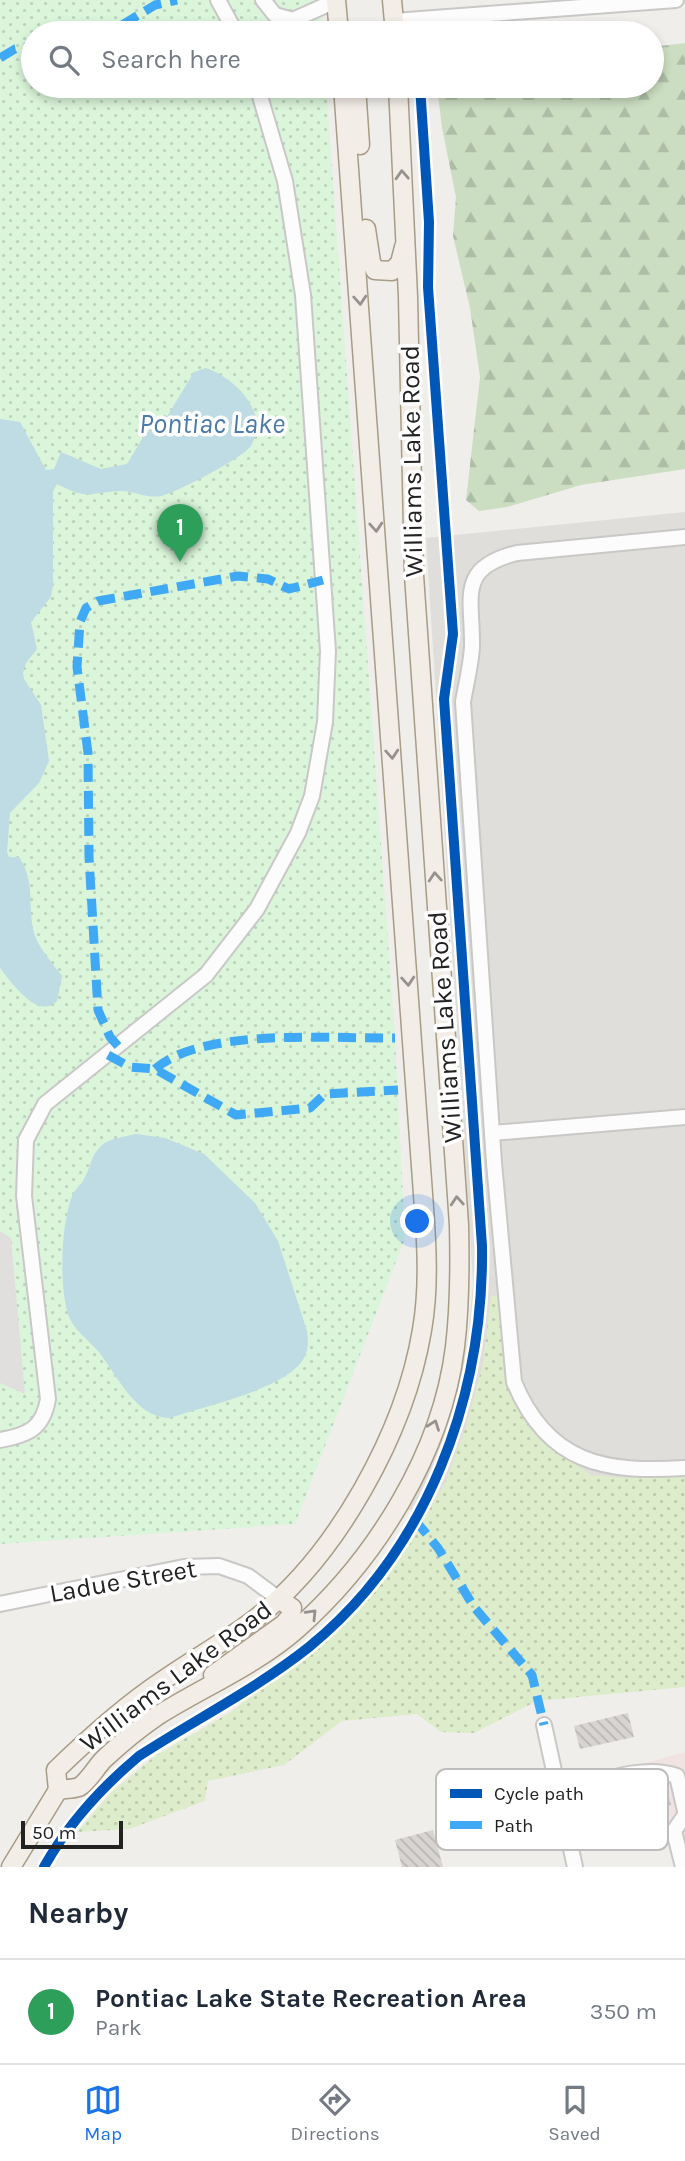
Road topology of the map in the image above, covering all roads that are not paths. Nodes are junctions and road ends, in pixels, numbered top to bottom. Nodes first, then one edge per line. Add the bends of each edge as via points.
1 (218, 0) edge
2 (263, 0) edge
3 (328, 0) edge
4 (336, 0) edge
5 (382, 0) edge
6 (392, 0) edge
7 (676, 0) edge
8 (229, 21) edge
9 (338, 21) edge
10 (391, 21) edge
11 (394, 21) edge
12 (457, 21) edge
13 (261, 98) edge
14 (344, 98) edge
15 (357, 98) edge
16 (398, 98) edge
17 (405, 244) junction
18 (685, 537) edge
19 (685, 1116) edge
20 (492, 1133) junction
21 (0, 1440) edge
22 (685, 1468) edge
23 (279, 1599) junction
24 (0, 1604) edge
25 (221, 1642) junction
26 (195, 1692) junction
27 (544, 1726) dead end
28 (138, 1729) junction
29 (554, 1769) edge
30 (668, 1773) edge
31 (58, 1790) junction
32 (685, 1813) edge
33 (11, 1867) edge
34 (683, 1867) edge

1 - 8 street
2 - 3 street via 275,15 293,20
4 - 9 main road
5 - 10 main road
6 - 11 main road
7 - 12 street
13 - 21 street via 285,181 303,295 328,651 320,755 298,833 257,909 206,975 45,1104 33,1123 26,1140 24,1196 48,1399 44,1418 36,1427
14 -> 23 main road, Williams Lake Road via 428,1269 422,1331 389,1438 366,1489
15 - 17 main road via 367,243 376,270 392,271 400,263
17 -> 16 main road, Williams Lake Road
26 -> 17 main road, Williams Lake Road via 245,1666 296,1630 383,1534 418,1469 455,1350 459,1224 414,575
18 - 20 street via 517,553 491,561 472,580 472,648 463,702
19 - 20 street
20 - 22 street via 506,1322 514,1382 522,1401 548,1435 582,1457 628,1471
23 - 24 street, Ladue Street via 248,1576 219,1566 184,1567
23 - 25 main road, Williams Lake Road
23 - 26 main road via 292,1608 284,1624 224,1664
25 - 28 main road via 186,1678 137,1710 130,1727
25 - 31 main road, Williams Lake Road via 100,1728 56,1770
26 - 28 main road, Williams Lake Road
27 - 29 street
28 - 31 main road, Williams Lake Road via 79,1787
30 - 32 street via 677,1776
31 - 33 main road, Williams Lake Road
32 - 34 street via 674,1830

